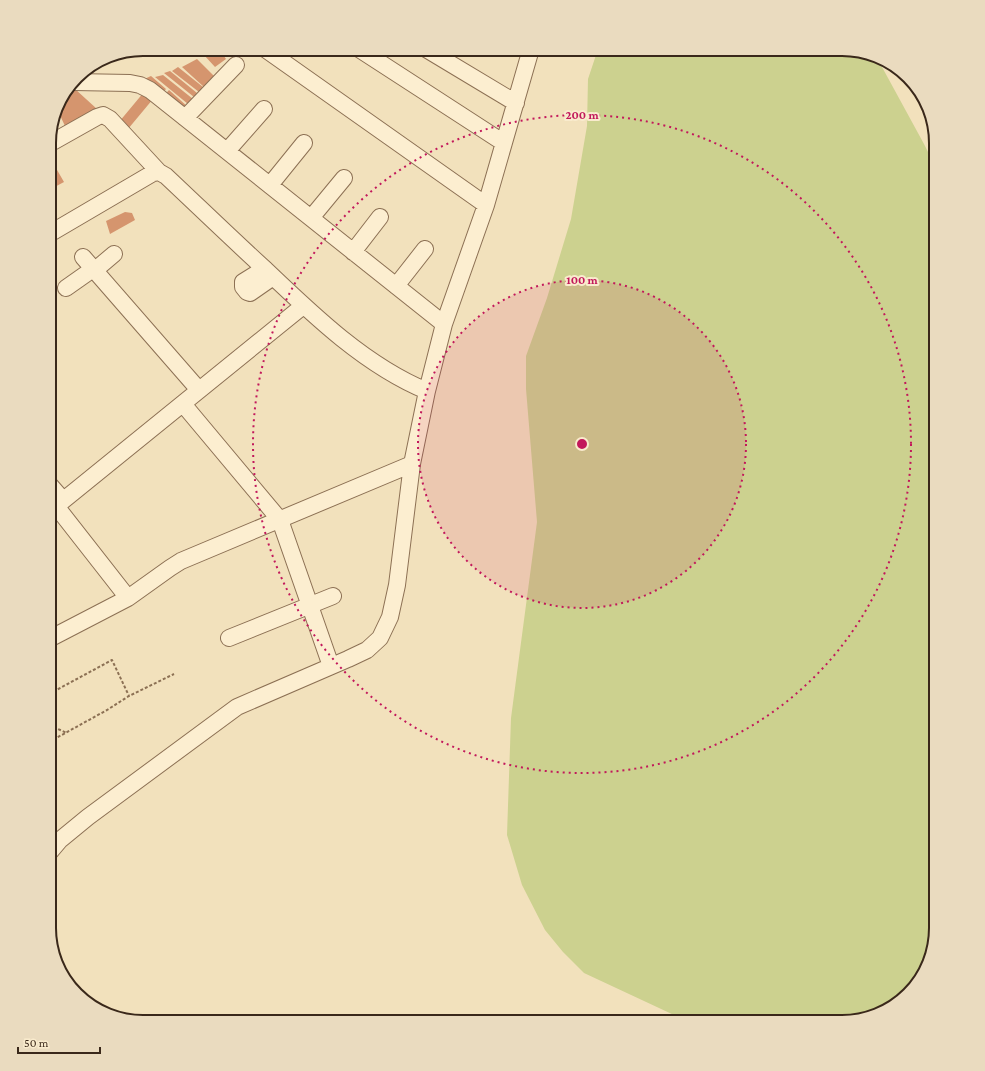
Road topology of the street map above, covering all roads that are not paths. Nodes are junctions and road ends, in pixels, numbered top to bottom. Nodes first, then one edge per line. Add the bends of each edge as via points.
1 (276, 56) edge
2 (371, 56) edge
3 (438, 56) edge
4 (530, 56) edge
5 (236, 65) dead end
6 (82, 82) edge
7 (516, 103) junction
8 (264, 109) dead end
9 (186, 118) junction
10 (56, 140) edge
11 (304, 143) dead end
12 (504, 143) junction
13 (227, 151) junction
14 (159, 172) junction
15 (344, 178) dead end
16 (270, 185) junction
17 (486, 205) junction
18 (380, 217) dead end
19 (311, 218) junction
20 (56, 230) edge
21 (425, 250) dead end
22 (353, 252) junction
23 (114, 254) dead end
24 (90, 266) junction
25 (396, 286) junction
26 (66, 288) dead end
27 (303, 306) junction
28 (444, 324) junction
29 (199, 390) junction
30 (427, 391) junction
31 (183, 404) junction
32 (412, 464) junction
33 (56, 506) edge
34 (280, 520) junction
35 (333, 596) dead end
36 (128, 598) junction
37 (310, 606) junction
38 (56, 635) edge
39 (229, 638) dead end
40 (331, 666) junction
41 (56, 845) edge

1 - 17 street
2 - 12 street
3 - 7 street
4 - 7 street
5 - 9 street
6 - 9 street via 140,85
7 - 12 street
8 - 13 street
9 - 13 street
10 - 14 street via 103,115 110,119
11 - 16 street
12 - 17 street
13 - 16 street
14 - 20 street via 153,173
14 - 27 street
15 - 19 street
16 - 19 street
17 - 28 street
18 - 22 street
19 - 22 street
21 - 25 street
22 - 25 street
23 - 24 street
24 - 26 street
24 - 29 street
25 - 28 street
27 - 29 street
27 - 30 street via 360,352 391,373
28 - 30 street
29 - 31 street
30 - 32 street
31 - 33 street
31 - 34 street
32 - 34 street
32 - 40 street via 397,586 390,617 380,638 368,650
33 - 36 street
34 - 36 street via 181,561
34 - 37 street
35 - 37 street
36 - 38 street
37 - 39 street
37 - 40 street
40 - 41 street via 237,706 88,817

